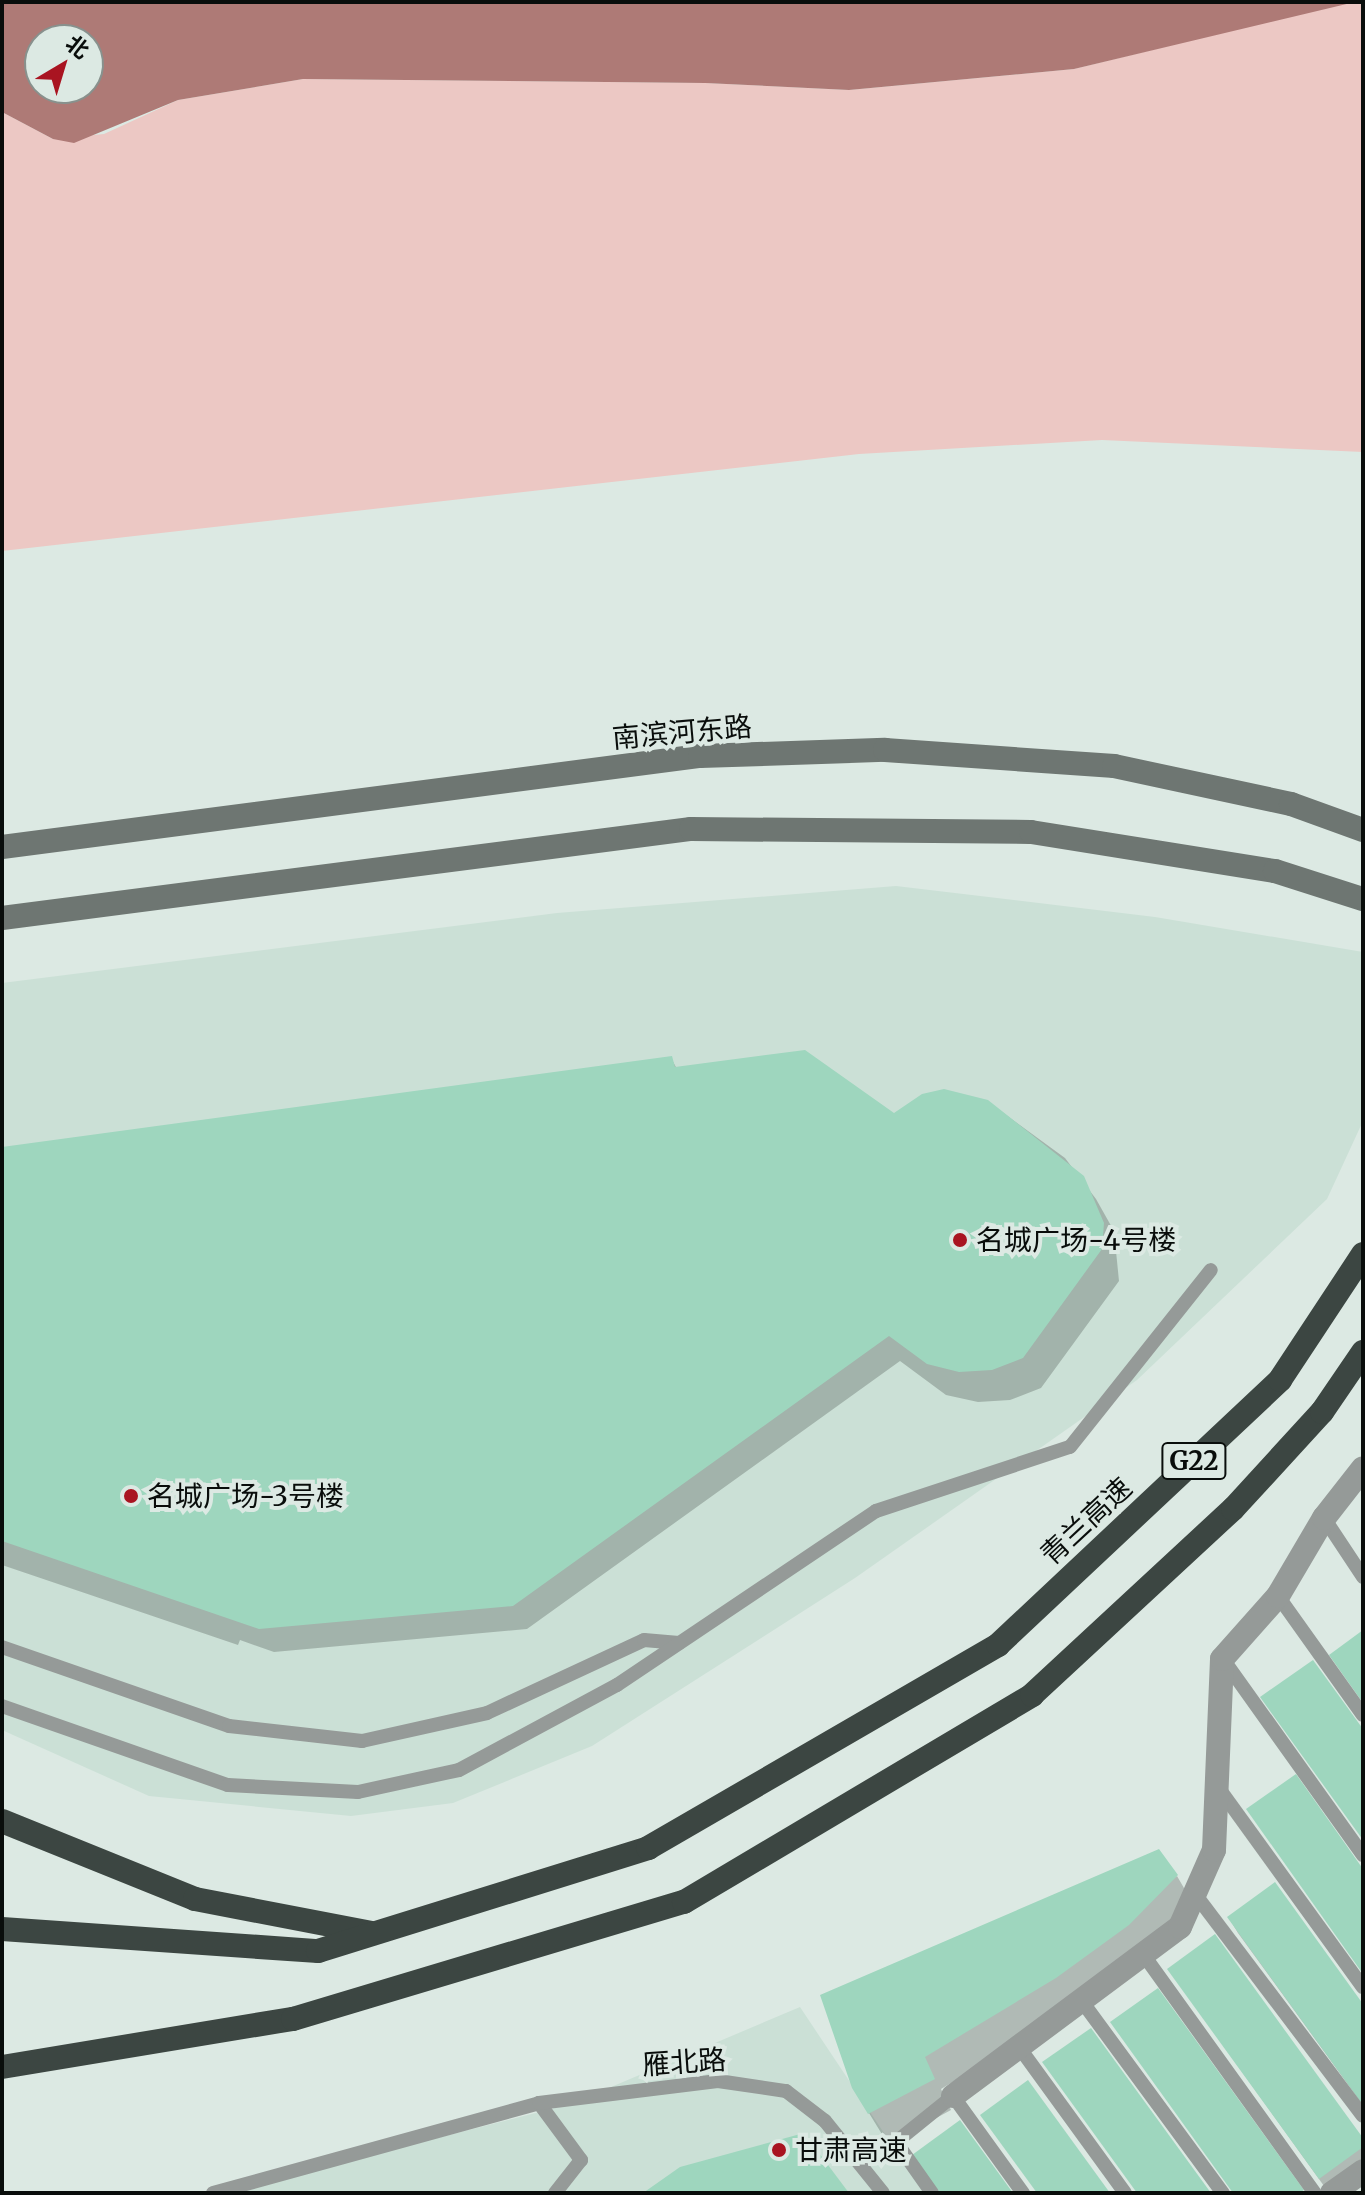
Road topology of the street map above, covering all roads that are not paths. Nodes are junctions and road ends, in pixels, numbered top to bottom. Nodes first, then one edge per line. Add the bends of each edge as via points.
1 (1363, 830) edge
2 (2, 847) edge
3 (1363, 899) edge
4 (2, 918) edge
5 (1363, 1254) edge
6 (1211, 1270) dead end
7 (1363, 1352) edge
8 (1363, 1468) edge
9 (1324, 1518) junction
10 (1363, 1577) edge
11 (1278, 1596) junction
12 (679, 1643) junction
13 (2, 1647) edge
14 (1222, 1659) junction
15 (2, 1706) edge
16 (1363, 1715) edge
17 (1218, 1787) junction
18 (2, 1821) edge
19 (1363, 1855) edge
20 (1195, 1894) junction
21 (2, 1929) edge
22 (374, 1933) junction
23 (1143, 1954) junction
24 (1363, 1987) edge
25 (1081, 2000) junction
26 (1019, 2047) junction
27 (2, 2067) edge
28 (953, 2096) junction
29 (539, 2103) junction
30 (1363, 2116) edge
31 (1363, 2171) edge
32 (213, 2193) edge
33 (555, 2193) edge
34 (883, 2193) edge
35 (932, 2193) edge
36 (1023, 2193) edge
37 (1125, 2193) edge
38 (1223, 2193) edge
39 (1315, 2193) edge
40 (1332, 2193) edge

1 - 2 main road, 南滨河东路 via 1291,804 1114,766 885,750 700,756
3 - 4 main road via 1275,871 1031,832 691,829
5 - 22 highway, 青兰高速 / G22 via 1280,1380 998,1645 648,1848
6 - 12 lane via 1070,1447 876,1511
7 - 27 highway, G22 via 1322,1412 1233,1509 1032,1695 684,1902 293,2019
8 - 9 street
9 - 10 lane
9 - 11 street
11 - 14 street
11 - 16 lane
12 - 13 lane via 644,1640 487,1713 362,1741 229,1726
12 - 15 lane via 617,1685 459,1770 358,1792 228,1785
14 - 17 street
14 - 19 lane
17 - 20 street via 1214,1850
17 - 24 lane
18 - 22 highway via 195,1899
20 - 23 street via 1180,1927
20 - 30 lane
21 - 22 highway, 青兰高速 via 318,1951
23 - 25 street
23 - 39 lane
25 - 26 street
25 - 38 lane
26 - 28 street
26 - 37 lane
28 - 35 lane via 896,2142
28 - 36 lane
29 - 32 lane, 雁北路
29 - 33 lane via 581,2160
29 - 34 lane, 雁北路 via 718,2081 786,2091 825,2121
31 - 40 street

